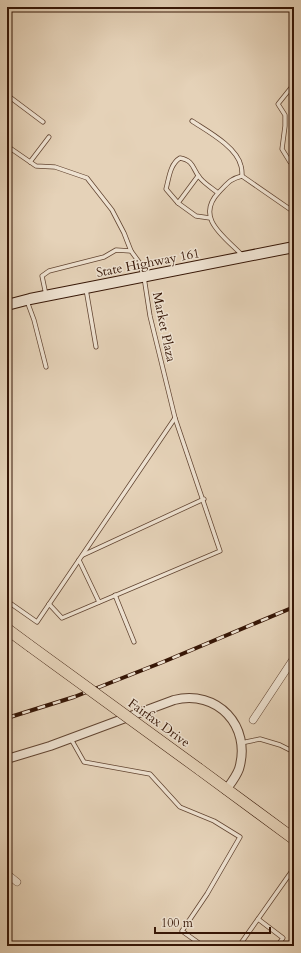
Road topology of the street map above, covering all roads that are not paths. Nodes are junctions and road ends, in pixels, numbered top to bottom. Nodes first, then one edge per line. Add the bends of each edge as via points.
1 (289, 7) edge
2 (294, 11) edge
3 (294, 84) edge
4 (7, 95) edge
5 (192, 121) dead end
6 (43, 122) dead end
7 (49, 137) dead end
8 (7, 146) edge
9 (30, 162) junction
10 (294, 165) edge
11 (198, 176) junction
12 (242, 176) junction
13 (218, 193) junction
14 (178, 203) junction
15 (294, 212) edge
16 (210, 218) junction
17 (294, 247) edge
18 (131, 251) junction
19 (244, 257) junction
20 (144, 277) junction
21 (86, 288) junction
22 (47, 296) junction
23 (27, 300) junction
24 (7, 306) edge
25 (96, 347) dead end
26 (46, 367) dead end
27 (175, 418) junction
28 (204, 499) junction
29 (83, 555) junction
30 (79, 560) junction
31 (115, 595) junction
32 (7, 601) edge
33 (99, 602) junction
34 (49, 604) junction
35 (7, 629) edge
36 (134, 642) dead end
37 (294, 658) edge
38 (254, 720) dead end
39 (70, 738) junction
40 (241, 743) junction
41 (294, 752) edge
42 (7, 759) edge
43 (226, 790) junction
44 (294, 839) edge
45 (294, 868) edge
46 (7, 874) edge
47 (17, 882) dead end
48 (258, 919) junction
49 (203, 946) edge
50 (238, 946) edge
51 (277, 946) edge

1 - 2 lane
3 - 10 lane via 278,104 285,115 286,126 282,149
4 - 6 lane
5 - 12 lane via 235,154 241,166
7 - 9 lane
8 - 9 lane
9 - 18 lane, Market Plaza via 36,166 55,167 87,178 112,210
11 - 13 lane
11 - 14 lane
11 - 14 lane via 193,164 186,159 177,160 170,171 166,189
12 - 13 lane via 232,178
12 - 15 lane
13 - 16 lane via 210,208
14 - 16 lane via 196,216
16 - 19 lane via 217,231
17 - 19 main road, State Highway 161
18 - 20 lane, Market Plaza via 139,262
18 - 22 lane via 116,250 104,257 49,271 42,276
19 - 20 main road, State Highway 161
20 - 21 main road, State Highway 161
20 - 27 lane, Market Plaza via 150,316
21 - 22 main road, State Highway 161
21 - 25 lane
22 - 23 main road, State Highway 161
23 - 24 main road, State Highway 161
23 - 26 lane
27 - 28 lane, Market Plaza
27 - 29 lane
28 - 29 lane
28 - 31 lane, Market Plaza via 220,550
29 - 30 lane
30 - 33 lane
30 - 34 lane
31 - 33 lane
31 - 36 lane
32 - 34 lane via 37,622
33 - 34 lane via 62,618
35 - 43 main road, Fairfax Drive, bridge
37 - 38 street
39 - 40 street via 174,700 194,698 214,704 228,715 237,728
39 - 42 street
39 - 49 lane via 84,762 150,774 180,807 214,821 240,837 182,932
40 - 41 lane via 260,739
40 - 43 street via 239,768
43 - 44 main road, Fairfax Drive
45 - 48 lane
46 - 47 street
48 - 50 lane
48 - 51 lane via 283,938

